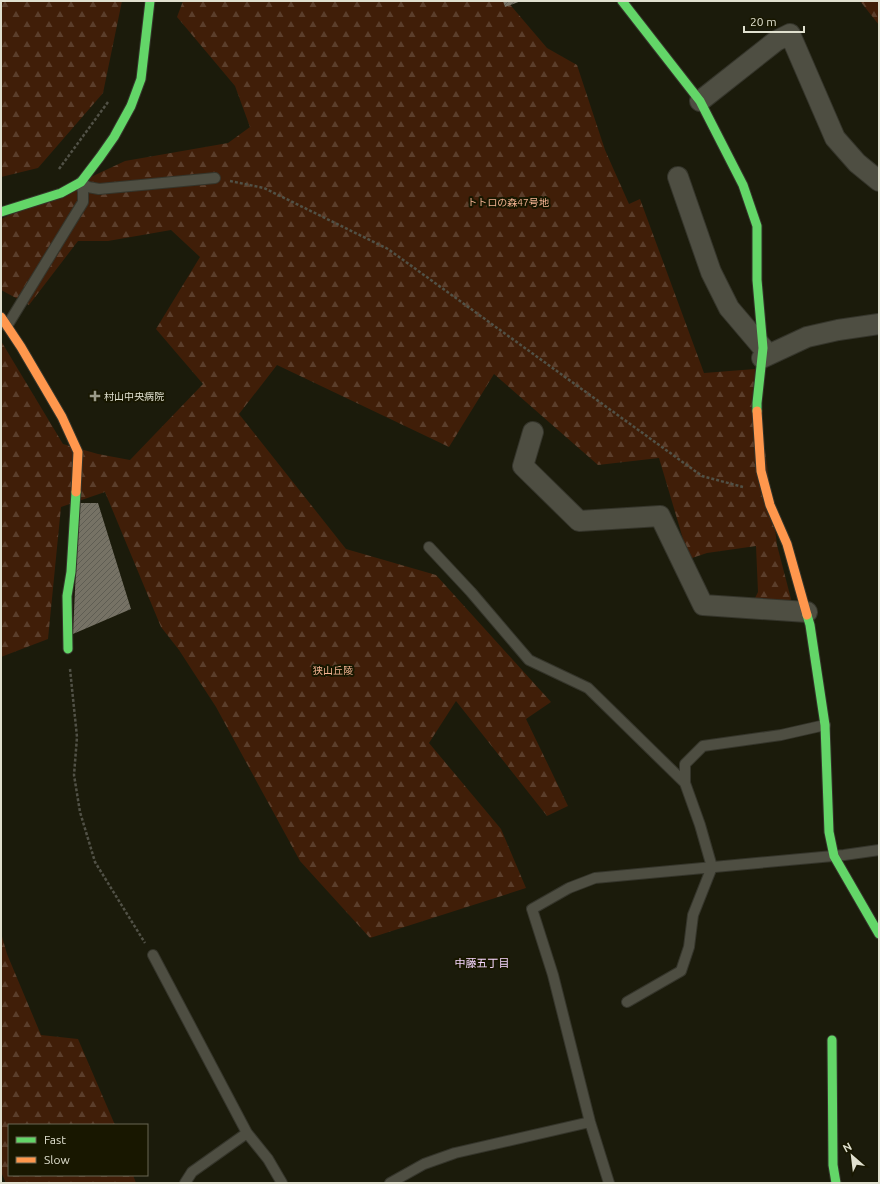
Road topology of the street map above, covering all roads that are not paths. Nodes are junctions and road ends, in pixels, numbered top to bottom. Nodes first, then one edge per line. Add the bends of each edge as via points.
1 (150, 1) edge
2 (622, 1) edge
3 (700, 101) junction
4 (678, 177) dead end
5 (215, 178) road end
6 (879, 181) edge
7 (81, 182) junction
8 (1, 212) edge
9 (4, 322) edge
10 (879, 324) edge
11 (762, 353) junction
12 (533, 432) dead end
13 (429, 547) dead end
14 (807, 612) junction
15 (68, 649) road end
16 (825, 725) junction
17 (685, 783) junction
18 (879, 850) edge
19 (834, 856) junction
20 (712, 867) junction
21 (879, 934) edge
22 (153, 955) road end
23 (627, 1002) dead end
24 (832, 1040) dead end
25 (590, 1122) junction
26 (247, 1134) junction
27 (185, 1183) edge
28 (282, 1183) edge
29 (390, 1183) edge
30 (609, 1183) edge
31 (836, 1183) edge

1 - 7 street via 142,72 132,106 114,137
2 - 3 street
3 - 6 street via 776,40 790,34 835,138 858,164
3 - 11 street via 743,185 757,226 757,280
4 - 11 street via 711,272 729,308
5 - 7 lane via 99,189 88,187
7 - 8 street via 61,193
7 - 9 lane via 83,202
9 - 15 street via 22,347 62,417 78,452 71,572 67,596
10 - 11 street via 807,337
11 - 14 street via 757,402 761,471 770,505 787,544
12 - 14 street via 523,466 579,521 660,516 702,604
13 - 17 lane via 529,660 588,688
14 - 16 street
16 - 17 lane via 781,735 702,746 685,764
16 - 19 street via 829,832
17 - 20 lane
18 - 19 lane
19 - 20 lane
19 - 21 street
20 - 23 lane via 693,916 689,947 681,971
20 - 25 lane via 595,878 568,888 532,909 553,975
22 - 26 lane
24 - 31 street via 833,1165
25 - 29 lane via 455,1153 424,1164
25 - 30 lane
26 - 27 lane via 192,1172
26 - 28 lane via 268,1159

